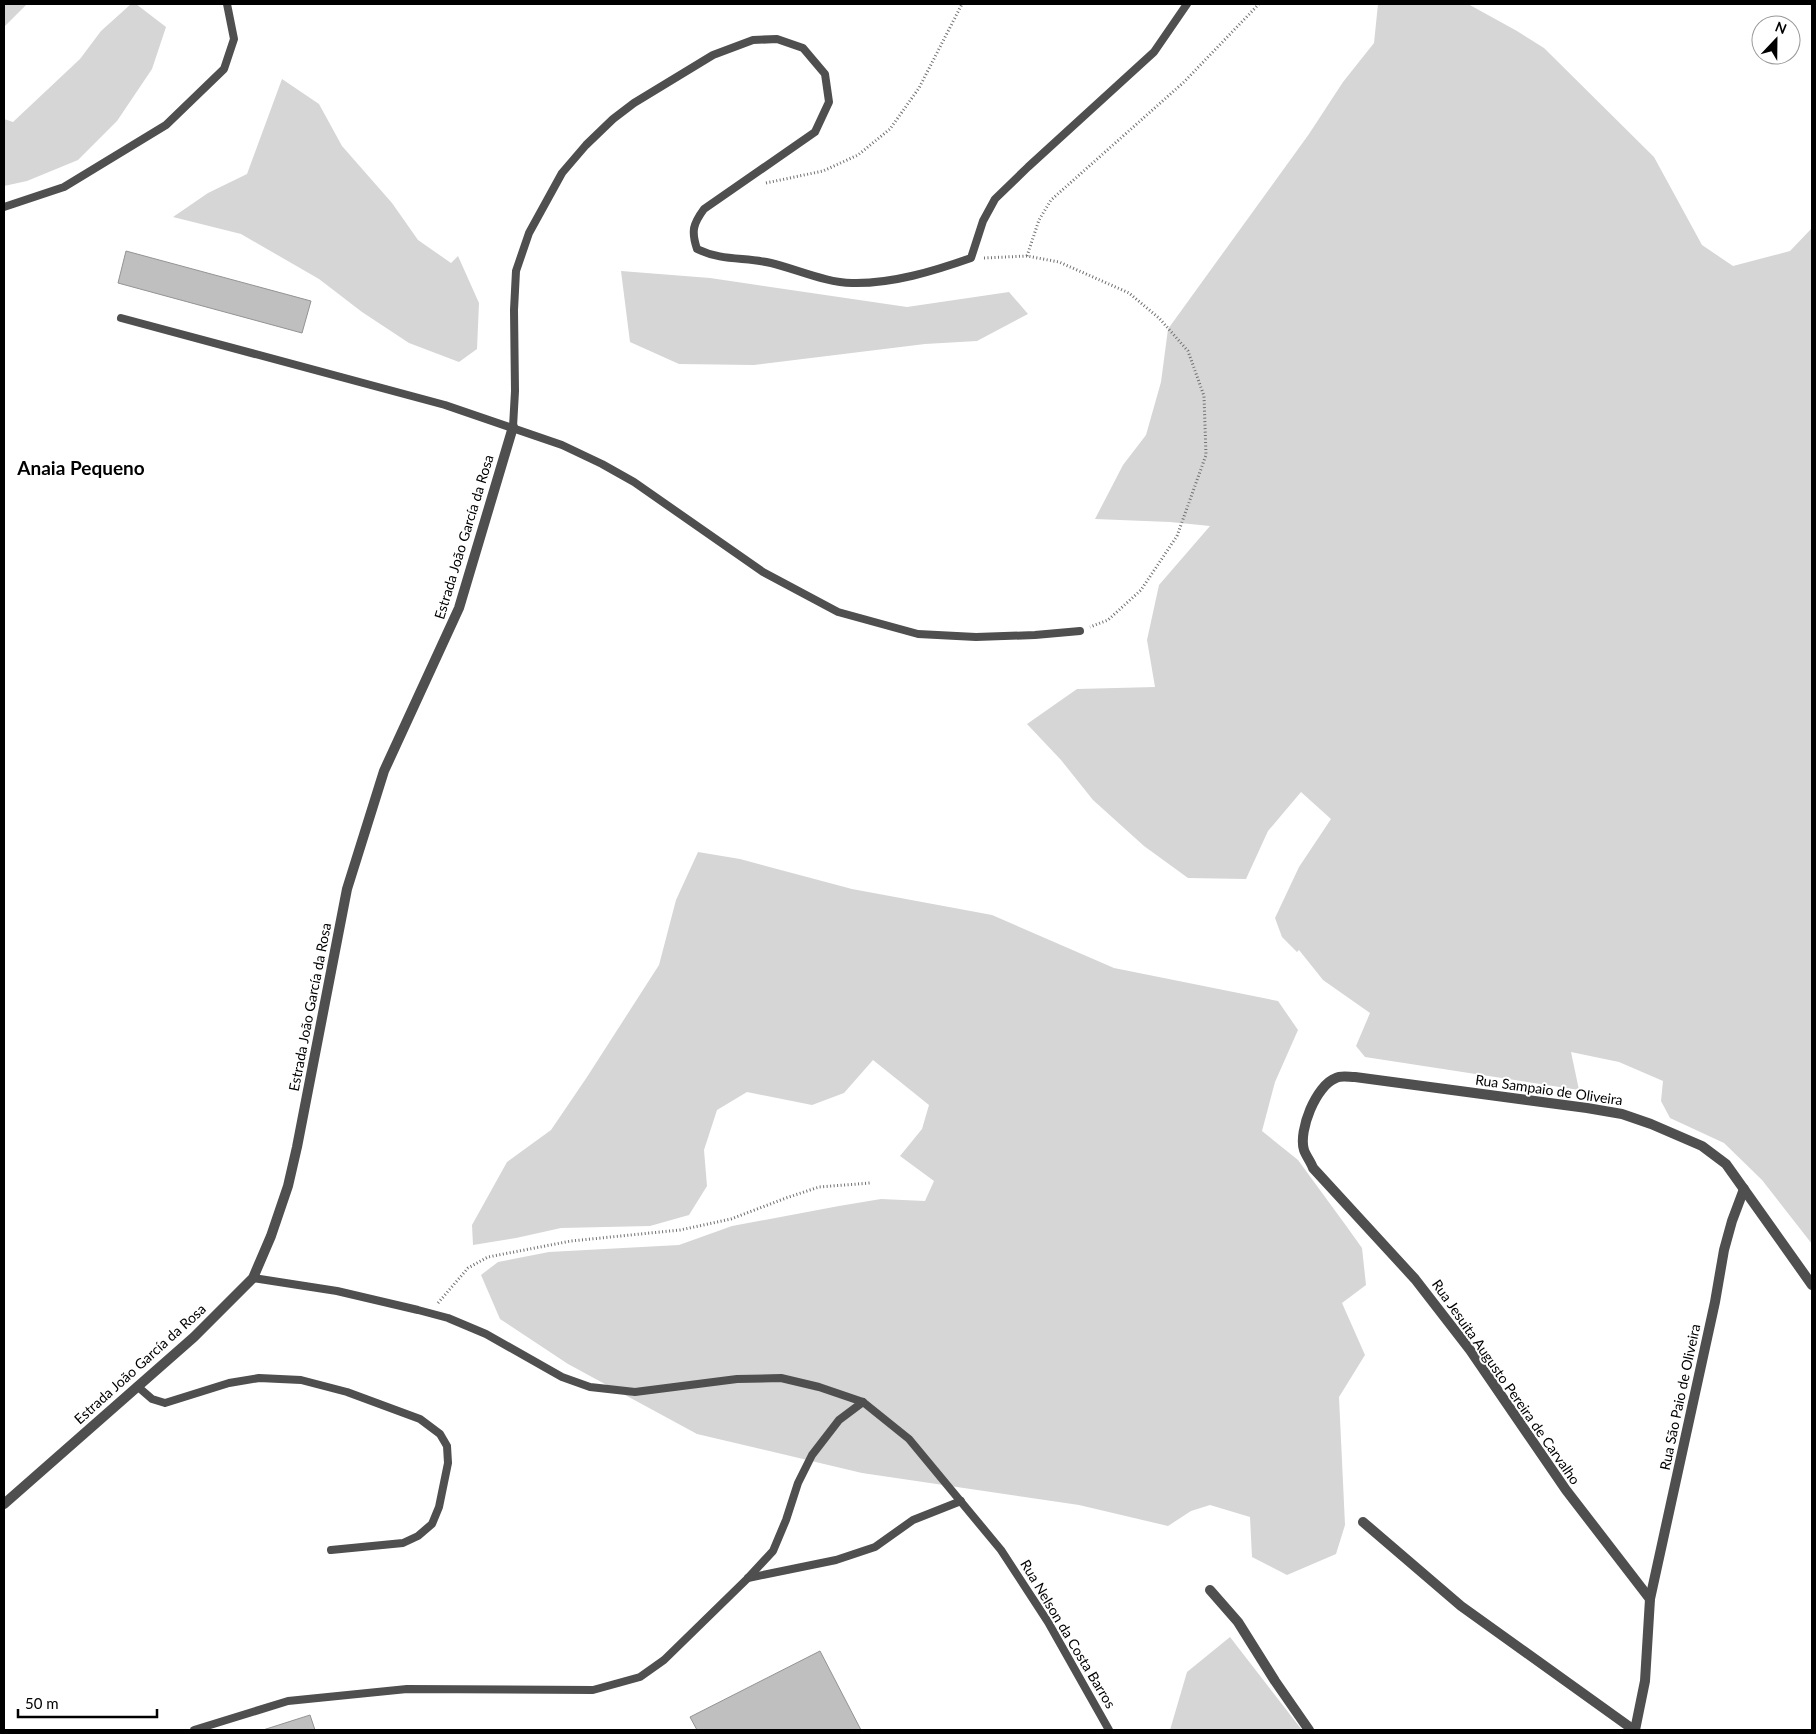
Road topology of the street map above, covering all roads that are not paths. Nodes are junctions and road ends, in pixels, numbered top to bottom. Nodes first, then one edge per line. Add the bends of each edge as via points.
1 (227, 4) edge
2 (1187, 4) edge
3 (4, 207) edge
4 (121, 318) dead end
5 (513, 427) junction
6 (1080, 631) road end
7 (1355, 1077) joint
8 (1744, 1189) junction
9 (254, 1278) junction
10 (1812, 1285) edge
11 (137, 1386) junction
12 (863, 1402) junction
13 (961, 1502) junction
14 (4, 1504) edge
15 (1363, 1522) dead end
16 (331, 1550) dead end
17 (748, 1578) junction
18 (1210, 1590) dead end
19 (1650, 1599) junction
20 (194, 1730) edge
21 (1109, 1730) edge
22 (1309, 1730) edge
23 (1634, 1730) edge

1 - 3 lane via 234,39 224,69 166,125 64,188
2 - 5 lane via 1154,52 995,199 983,221 971,258 927,273 851,283 769,263 712,256 696,248 692,236 695,221 704,209 815,132 829,102 825,74 803,48 777,39 753,40 712,55 634,103 599,132 562,173 529,233 516,271
4 - 5 lane via 445,405
5 - 6 lane via 610,468 763,572 838,612 918,634 976,637
5 - 9 street, Estrada João García da Rosa via 459,608 384,771 347,889 288,1186
7 - 8 street, Rua Sampaio de Oliveira via 1622,1114 1702,1146 1726,1164
7 - 19 street, Rua Jesuita Augusto Pereira de Carvalho via 1337,1077 1318,1093 1304,1129 1304,1149 1314,1168 1415,1279 1470,1350 1566,1490
8 - 10 street
8 - 19 street, Rua São Paio de Oliveira via 1724,1250
9 - 11 street, Estrada João García da Rosa via 194,1337
9 - 12 lane, Rua Nelson da Costa Barros via 337,1291 429,1312 486,1334 562,1377 590,1387 635,1392 736,1379 782,1378
11 - 14 street, Estrada João García da Rosa
11 - 16 lane via 152,1399 165,1403 229,1383 259,1378 301,1380 347,1392 420,1419 440,1434 448,1446 448,1463 432,1524 403,1543
12 - 13 lane, Rua Nelson da Costa Barros via 909,1438
12 - 17 lane via 839,1420 812,1455 773,1551
13 - 17 lane via 913,1520 875,1547 836,1560
13 - 21 lane, Rua Nelson da Costa Barros via 1001,1550 1048,1622
15 - 23 street via 1461,1606
17 - 20 lane via 664,1660 640,1677 593,1690 397,1690 288,1702
18 - 22 street via 1238,1622
19 - 23 street, Rua São Paio de Oliveira via 1645,1681

